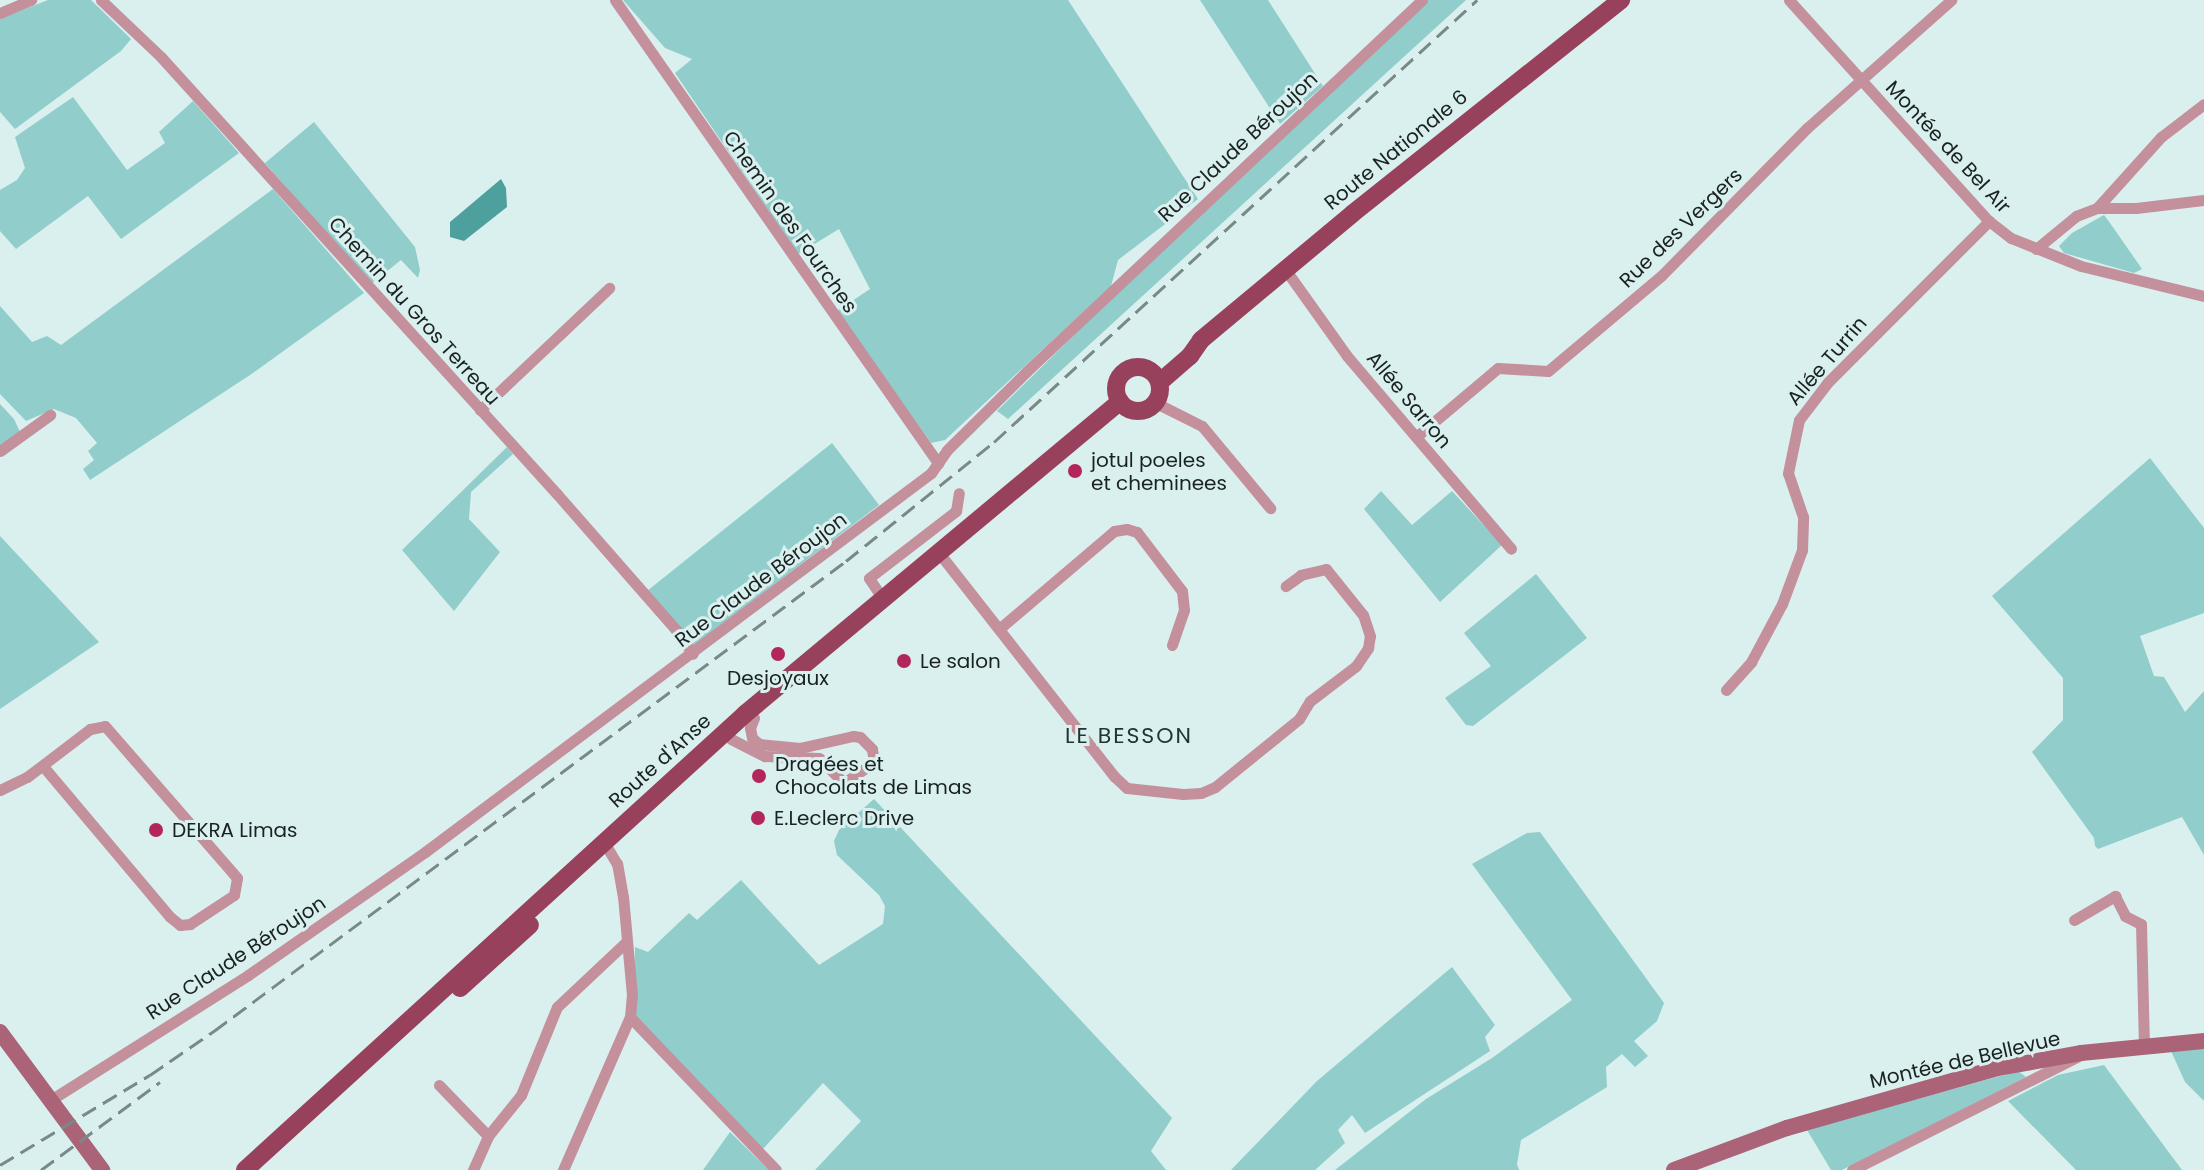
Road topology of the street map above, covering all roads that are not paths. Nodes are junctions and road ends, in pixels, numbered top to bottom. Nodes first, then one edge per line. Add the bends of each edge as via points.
1 (31, 0) edge
2 (101, 0) edge
3 (615, 0) edge
4 (1422, 0) edge
5 (1607, 0) edge
6 (1621, 0) edge
7 (1789, 0) edge
8 (1951, 0) edge
9 (0, 13) edge
10 (1861, 80) junction
11 (1491, 101) junction
12 (2204, 104) edge
13 (2204, 200) edge
14 (2097, 208) junction
15 (1989, 221) junction
16 (2036, 249) junction
17 (1285, 269) junction
18 (609, 288) dead end
19 (2204, 296) edge
20 (1156, 377) junction
21 (1156, 403) junction
22 (1124, 406) junction
23 (480, 410) junction
24 (50, 415) dead end
25 (1416, 437) junction
26 (0, 451) edge
27 (938, 463) junction
28 (959, 493) dead end
29 (1270, 508) dead end
30 (1511, 549) dead end
31 (943, 558) junction
32 (1286, 586) dead end
33 (883, 599) junction
34 (999, 629) junction
35 (1172, 645) dead end
36 (693, 654) junction
37 (1726, 690) dead end
38 (754, 718) junction
39 (731, 739) junction
40 (43, 766) junction
41 (0, 790) edge
42 (608, 849) junction
43 (2074, 920) dead end
44 (627, 941) junction
45 (630, 1017) junction
46 (0, 1032) edge
47 (2204, 1041) edge
48 (2144, 1047) junction
49 (2081, 1053) junction
50 (439, 1085) dead end
51 (49, 1101) junction
52 (488, 1136) junction
53 (88, 1149) junction
54 (102, 1170) edge
55 (111, 1170) edge
56 (245, 1170) edge
57 (259, 1170) edge
58 (473, 1170) edge
59 (563, 1170) edge
60 (776, 1170) edge
61 (1674, 1170) edge
62 (1852, 1170) edge

1 - 9 street
2 - 23 street, Chemin du Gros Terreau via 161,57
3 - 27 street, Chemin des Fourches
4 - 27 street, Rue Claude Béroujon via 1027,371
5 - 11 main road
6 - 11 main road, Route Nationale 6
7 - 10 street, Montée de Bel Air
8 - 10 street, Rue des Vergers
10 - 15 street, Montée de Bel Air
10 - 25 street, Rue des Vergers via 1661,276 1548,371 1498,368
11 - 17 main road, Route Nationale 6
12 - 14 street via 2161,137
13 - 14 street
14 - 16 street via 2076,216
15 - 16 street, Montée de Bel Air
15 - 37 street, Allée Turrin via 1859,349 1799,420 1788,473 1803,517 1802,550 1782,604 1751,662
16 - 19 street, Montée de Bel Air via 2081,266
17 - 20 main road, Route Nationale 6 via 1201,340 1183,348
17 - 25 street, Allée Sarron via 1347,356
18 - 23 street
20 - 21 main road
20 - 22 main road via 1137,367 1123,373 1116,387
21 - 22 main road via 1144,411
21 - 29 street via 1202,426
22 - 31 main road, Route d'Anse
22 - 33 main road, Route d'Anse
23 - 36 street, Chemin du Gros Terreau
24 - 26 street
25 - 30 street, Allée Sarron
27 - 36 street, Rue Claude Béroujon
28 - 33 street via 956,511 869,578
31 - 34 street
31 - 38 main road, Route d'Anse
32 - 34 street via 1301,575 1326,569 1363,615 1368,648 1356,666 1310,701 1299,719 1201,793 1127,788
33 - 56 main road, Route d'Anse via 676,776
34 - 35 street via 1114,531 1127,529 1137,532 1182,591 1184,610
36 - 51 street, Rue Claude Béroujon via 319,926
38 - 39 main road, Route d'Anse
38 - 39 street via 750,728 759,744 782,749 860,737 875,755 874,762 844,783 819,758 765,756
39 - 42 main road, Route d'Anse
40 - 40 street via 90,729 105,726 237,878 234,895 180,925
40 - 41 street
42 - 44 street via 617,864
42 - 57 main road, Route d'Anse
43 - 48 street via 2115,896 2125,916 2141,924
44 - 45 street
44 - 52 street via 557,1007 521,1095
45 - 59 street
45 - 60 street
46 - 51 main road
47 - 48 main road, Montée de Bellevue
48 - 49 main road, Montée de Bellevue
49 - 61 main road, Montée de Bellevue via 1998,1068 1787,1128
49 - 62 street
50 - 52 street
51 - 53 main road
52 - 58 street
53 - 54 main road
53 - 55 main road

